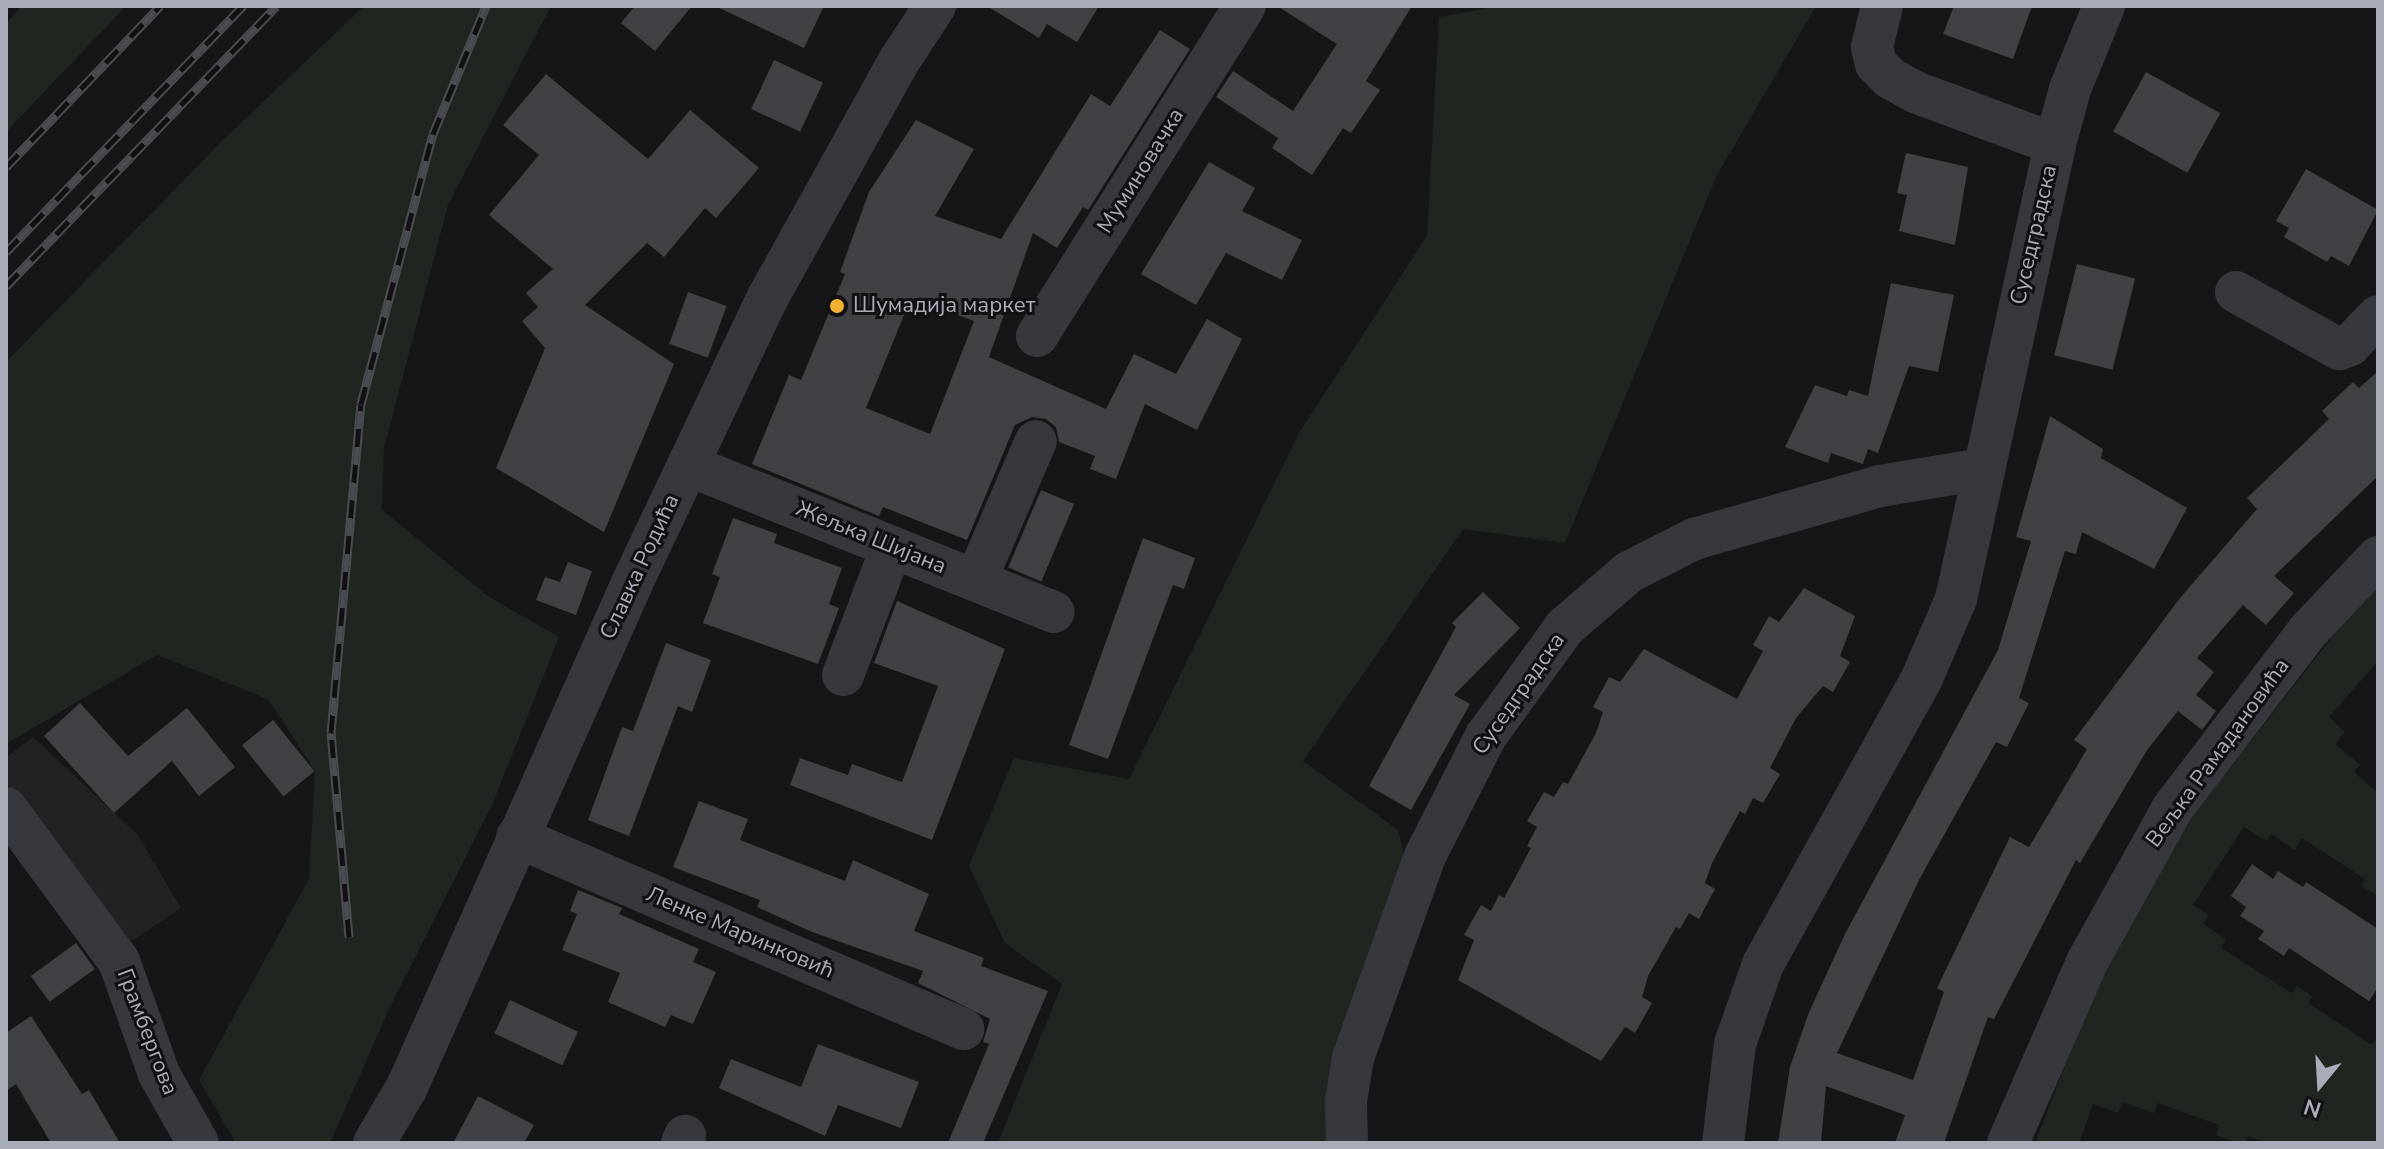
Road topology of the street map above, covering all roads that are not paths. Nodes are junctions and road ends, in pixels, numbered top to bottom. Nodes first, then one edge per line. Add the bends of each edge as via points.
1 (935, 6) edge
2 (1245, 6) edge
3 (1882, 6) edge
4 (2104, 6) edge
5 (2055, 144) junction
6 (2236, 292) dead end
7 (2378, 316) edge
8 (1037, 336) dead end
9 (1036, 441) dead end
10 (688, 465) junction
11 (1983, 469) junction
12 (892, 547) junction
13 (2378, 557) edge
14 (976, 580) junction
15 (1054, 612) dead end
16 (843, 675) dead end
17 (6, 808) edge
18 (517, 837) junction
19 (963, 1029) dead end
20 (198, 1143) edge
21 (374, 1143) edge
22 (1347, 1143) edge
23 (1723, 1143) edge
24 (2008, 1143) edge

1 - 10 street, Славка Родића via 767,299
2 - 8 street, Муминовачка
3 - 5 street via 1872,47 1876,64 1890,78
4 - 5 street, Суседградска via 2070,89
5 - 11 street, Суседградска
6 - 7 street via 2339,349 2350,345
9 - 14 street
10 - 12 street, Жељка Шијана
10 - 18 street, Славка Родића
11 - 22 street, Суседградска via 1880,486 1694,539 1629,572 1565,627 1486,736 1425,856 1353,1058
11 - 23 street, Суседградска via 1956,599 1922,678 1786,917 1744,1011 1725,1101
12 - 14 street, Жељка Шијана
12 - 16 street
13 - 24 street, Вељка Рамадановића via 2308,631 2172,809 2087,962
14 - 15 street, Жељка Шијана
17 - 20 street, Грамбергова via 119,961 159,1074
18 - 19 street, Ленке Маринковић
18 - 21 street, Славка Родића via 407,1087

